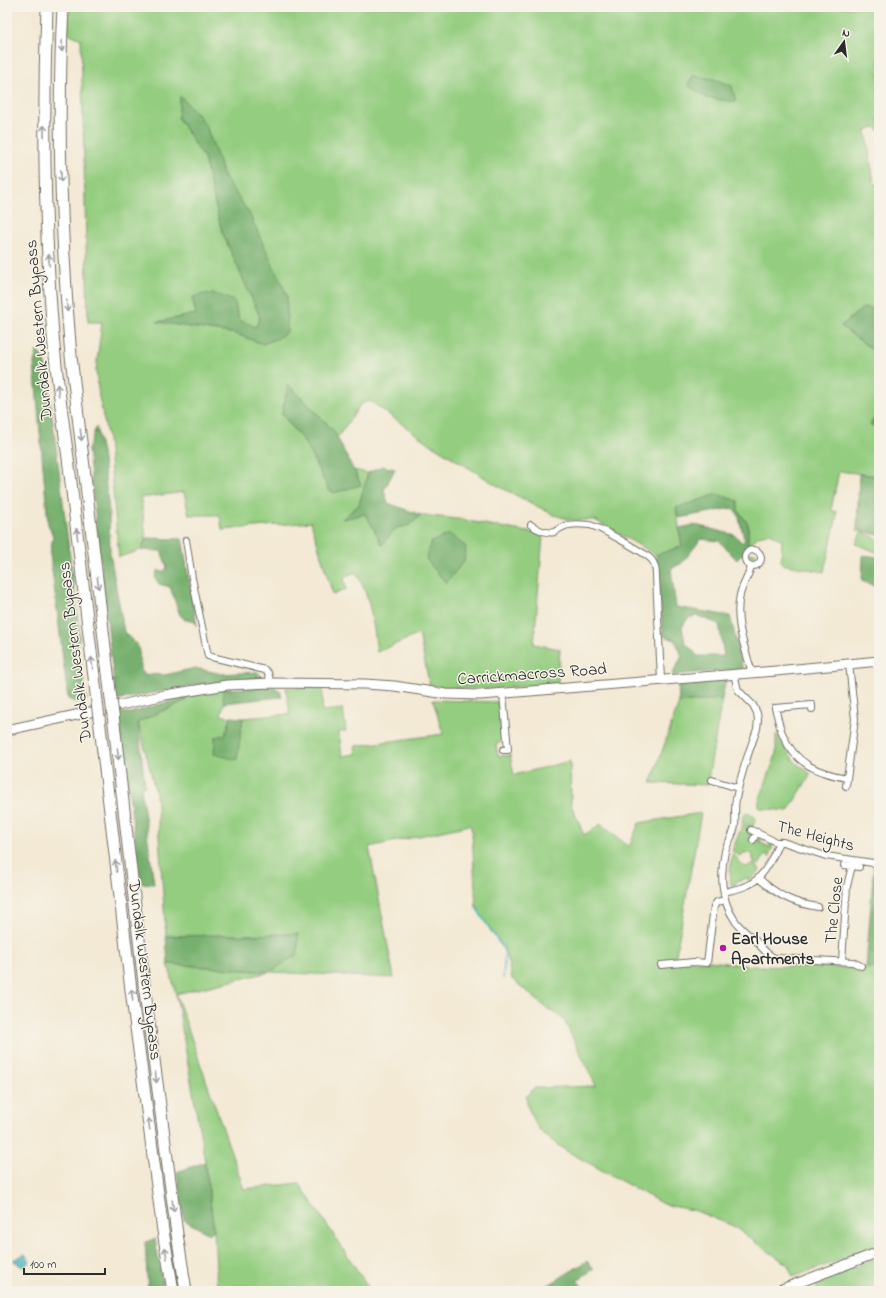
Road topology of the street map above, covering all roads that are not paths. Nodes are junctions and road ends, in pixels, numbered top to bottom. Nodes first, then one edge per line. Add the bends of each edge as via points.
1 (47, 7) edge
2 (63, 7) edge
3 (531, 525) dead end
4 (186, 540) dead end
5 (751, 566) dead end
6 (879, 661) edge
7 (849, 664) junction
8 (752, 673) junction
9 (734, 674) junction
10 (662, 680) junction
11 (271, 683) junction
12 (503, 694) junction
13 (114, 706) junction
14 (812, 709) dead end
15 (95, 715) junction
16 (7, 730) edge
17 (503, 750) dead end
18 (847, 778) junction
19 (712, 780) dead end
20 (846, 786) dead end
21 (738, 788) junction
22 (753, 840) dead end
23 (779, 842) junction
24 (844, 865) dead end
25 (852, 866) junction
26 (859, 867) dead end
27 (868, 870) dead end
28 (758, 878) junction
29 (724, 892) junction
30 (725, 900) junction
31 (818, 906) dead end
32 (842, 961) junction
33 (661, 965) dead end
34 (861, 966) dead end
35 (879, 1252) edge
36 (173, 1291) edge
37 (186, 1291) edge
38 (777, 1291) edge

15 -> 1 highway, Dundalk Western Bypass, bridge via 97,702 52,322 45,165
2 -> 13 highway, Dundalk Western Bypass via 61,164 66,303
3 - 10 street via 538,530 549,532 568,525 592,525 651,559 656,576
4 - 11 street via 208,656 265,670
5 - 8 street via 740,595 739,626
6 - 7 main road, Carrickmacross Road
7 - 8 main road, Carrickmacross Road
7 - 18 street via 856,719
8 - 9 main road, Carrickmacross Road
9 - 10 main road, Carrickmacross Road
9 - 21 street via 738,690 753,705 758,720
10 - 12 main road, Carrickmacross Road
11 - 12 main road, Carrickmacross Road via 365,684 446,694
11 - 13 main road, Carrickmacross Road via 227,684
12 - 17 street via 508,750
13 -> 37 highway, Dundalk Western Bypass via 145,992
14 - 18 street via 812,705 775,708 783,736 798,759 807,765 828,775
15 - 16 main road
36 -> 15 highway, Dundalk Western Bypass
18 - 20 street
19 - 21 street
21 - 29 street via 734,810 735,828 724,859
22 - 23 street, The Heights via 754,831
23 - 27 street, The Heights via 826,856 871,863
23 - 28 street via 772,858
24 - 25 street, The Close
25 - 26 street, The Close
25 - 32 street, The Close via 847,886
28 - 29 street via 749,885
28 - 31 street via 791,901
29 - 30 street
30 - 32 street via 734,920 767,954 775,958
30 - 33 street via 717,902 714,906 707,963
32 - 34 street, The Close
35 - 38 main road

